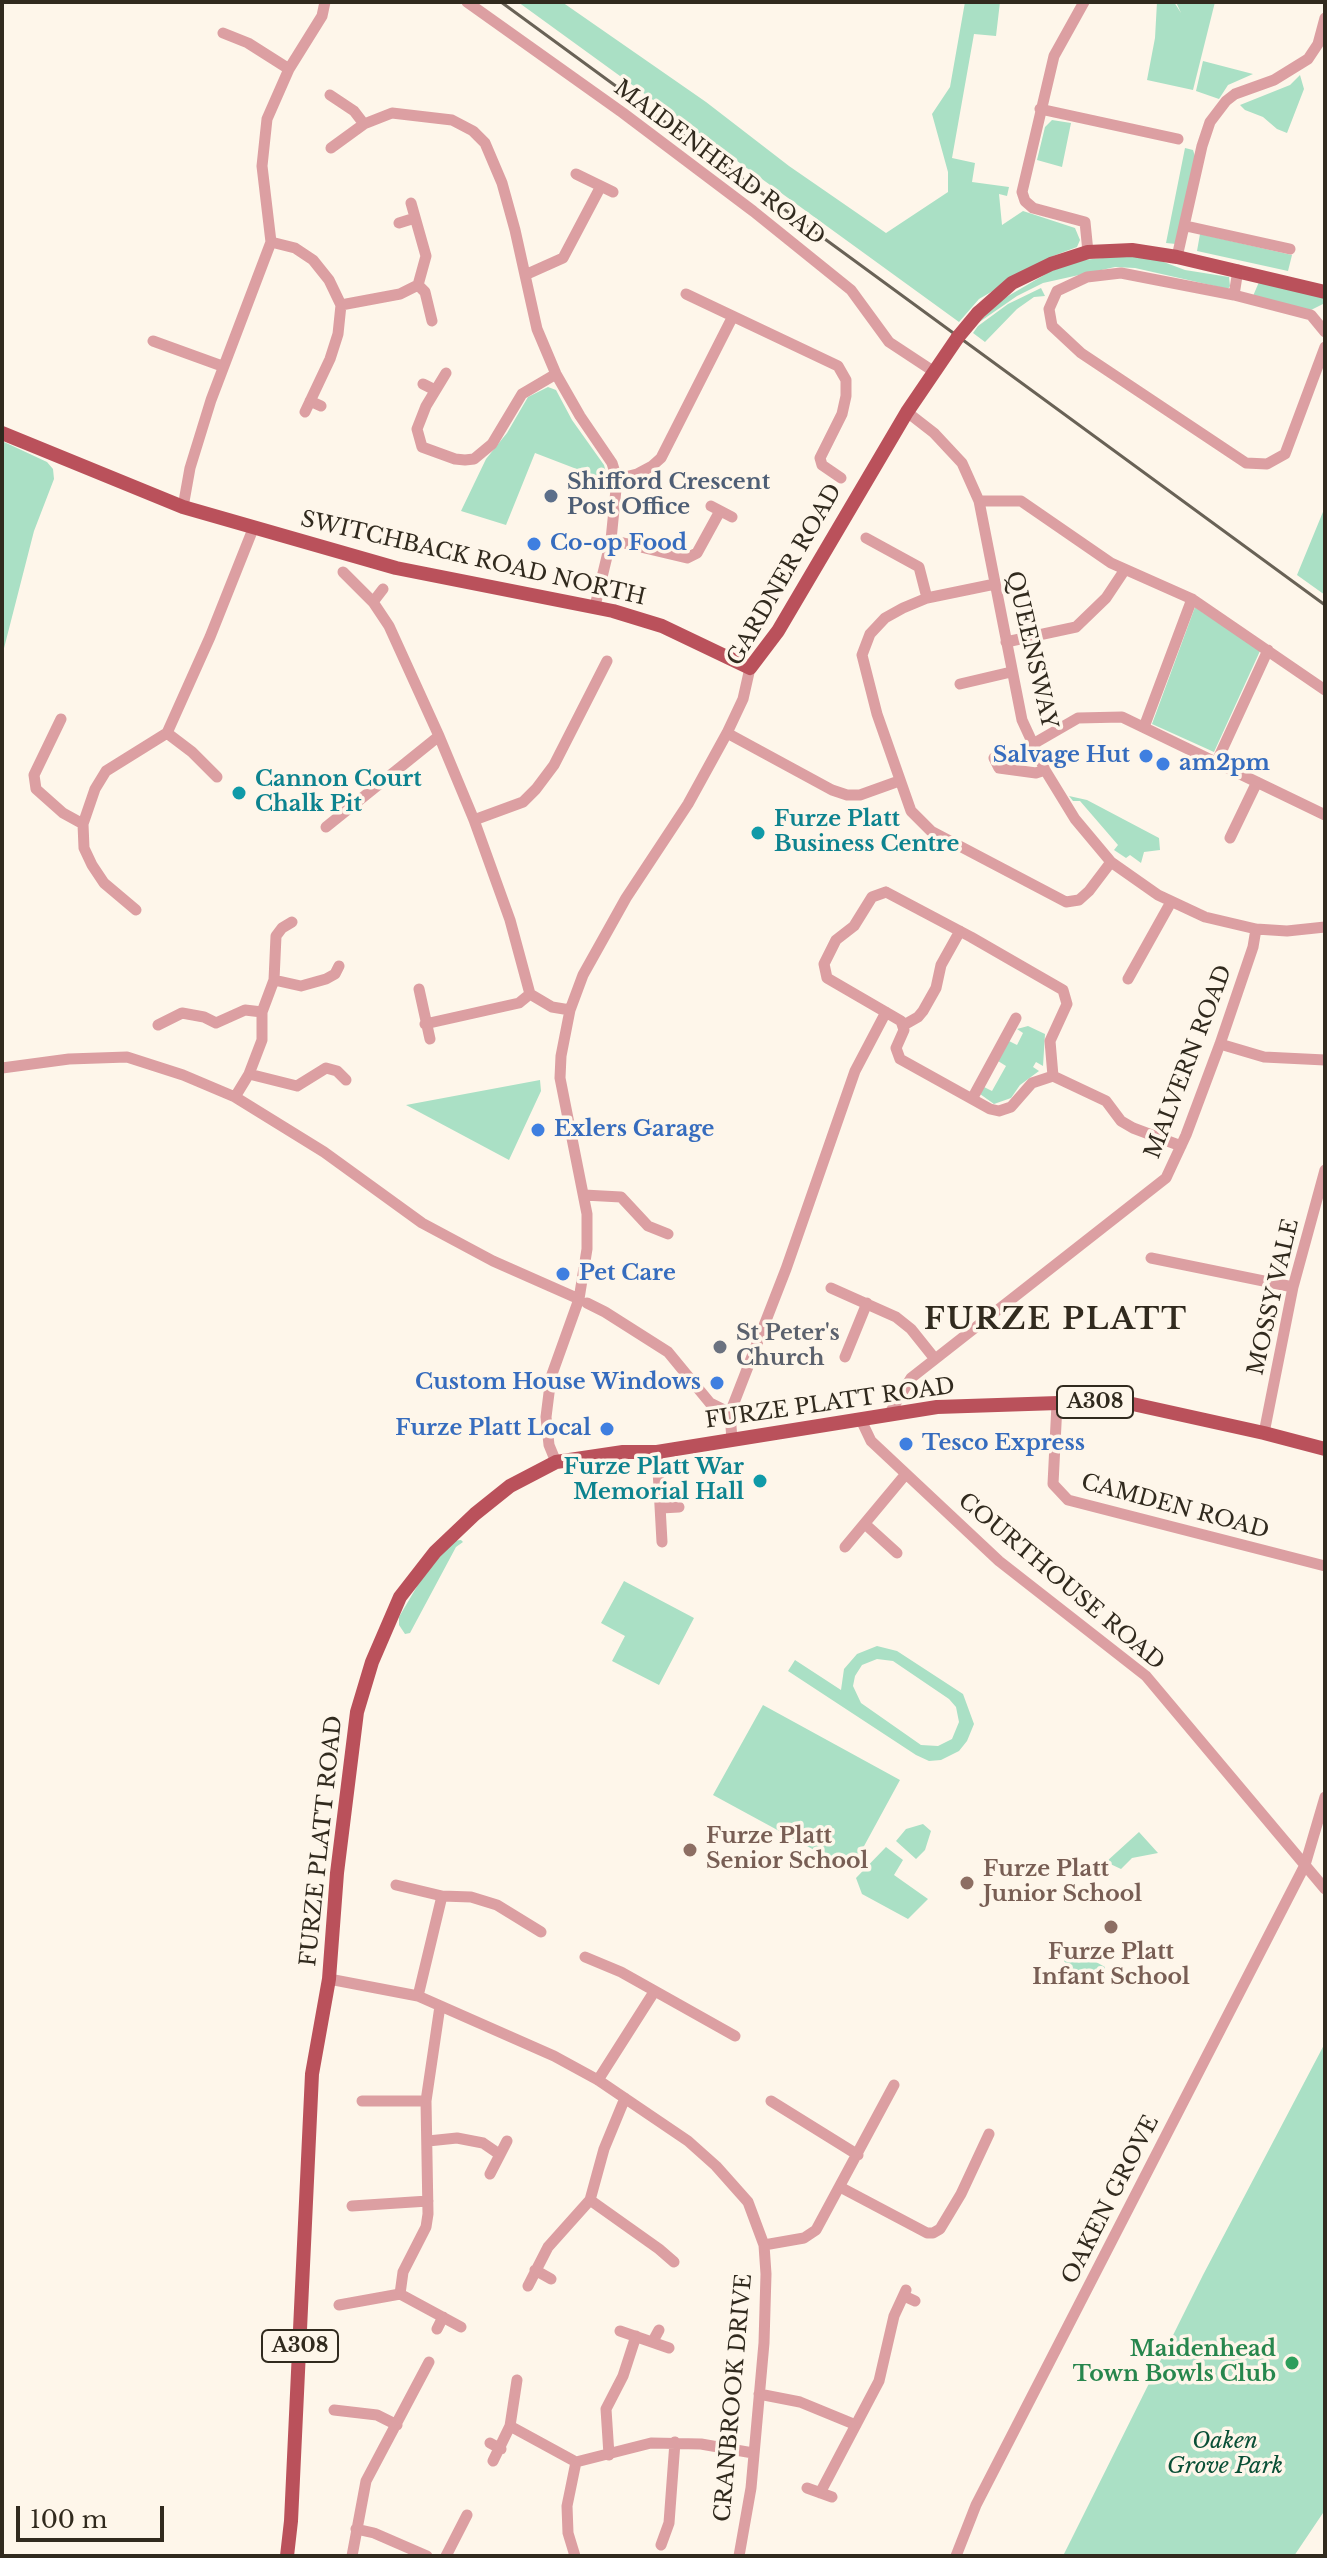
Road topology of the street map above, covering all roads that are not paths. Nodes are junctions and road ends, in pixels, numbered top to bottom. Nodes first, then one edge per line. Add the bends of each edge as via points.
1 (325, 2) edge
2 (467, 2) edge
3 (1084, 2) edge
4 (1325, 23) edge
5 (223, 33) dead end
6 (289, 69) junction
7 (330, 95) dead end
8 (1040, 109) junction
9 (364, 124) junction
10 (1178, 139) dead end
11 (331, 148) dead end
12 (576, 174) dead end
13 (601, 186) junction
14 (613, 192) dead end
15 (411, 203) dead end
16 (415, 218) junction
17 (399, 223) dead end
18 (1186, 226) junction
19 (271, 242) junction
20 (1290, 249) dead end
21 (1088, 252) junction
22 (1177, 257) junction
23 (1238, 270) junction
24 (525, 275) junction
25 (418, 285) junction
26 (1325, 292) edge
27 (686, 294) dead end
28 (1234, 295) junction
29 (341, 305) junction
30 (732, 318) junction
31 (432, 321) dead end
32 (1325, 332) edge
33 (153, 341) dead end
34 (1325, 347) edge
35 (222, 366) junction
36 (933, 371) junction
37 (446, 373) dead end
38 (556, 374) junction
39 (423, 384) dead end
40 (435, 390) junction
41 (312, 406) dead end
42 (907, 412) junction
43 (2, 433) edge
44 (807, 451) dead end
45 (820, 458) junction
46 (841, 478) dead end
47 (617, 479) junction
48 (979, 501) junction
49 (183, 507) junction
50 (721, 511) dead end
51 (253, 529) junction
52 (866, 538) dead end
53 (611, 540) junction
54 (1124, 571) junction
55 (343, 572) dead end
56 (995, 584) junction
57 (383, 589) dead end
58 (927, 598) junction
59 (1192, 599) junction
60 (373, 602) junction
61 (595, 606) junction
62 (1006, 642) junction
63 (1268, 650) junction
64 (607, 661) dead end
65 (750, 668) junction
66 (1011, 672) junction
67 (960, 684) dead end
68 (1325, 690) edge
69 (61, 719) dead end
70 (1144, 727) junction
71 (167, 733) junction
72 (727, 733) junction
73 (439, 736) junction
74 (1033, 744) junction
75 (994, 758) dead end
76 (1217, 761) junction
77 (1045, 770) junction
78 (217, 777) dead end
79 (899, 781) junction
80 (1257, 782) junction
81 (1325, 815) edge
82 (474, 820) junction
83 (83, 824) junction
84 (326, 827) dead end
85 (1230, 838) dead end
86 (1111, 862) junction
87 (1171, 902) junction
88 (136, 910) dead end
89 (292, 922) dead end
90 (1325, 927) edge
91 (1256, 929) junction
92 (960, 931) junction
93 (339, 966) dead end
94 (1128, 979) dead end
95 (274, 980) junction
96 (419, 989) dead end
97 (530, 994) junction
98 (570, 1010) junction
99 (262, 1012) junction
100 (886, 1012) junction
101 (1016, 1018) dead end
102 (425, 1024) junction
103 (158, 1025) dead end
104 (904, 1025) junction
105 (430, 1039) dead end
106 (1220, 1044) junction
107 (1325, 1060) edge
108 (2, 1068) edge
109 (249, 1074) junction
110 (1053, 1076) junction
111 (346, 1080) dead end
112 (235, 1097) junction
113 (972, 1099) junction
114 (1181, 1146) junction
115 (1325, 1170) edge
116 (584, 1195) junction
117 (668, 1234) dead end
118 (1151, 1258) dead end
119 (1293, 1287) junction
120 (831, 1288) dead end
121 (583, 1301) junction
122 (867, 1303) junction
123 (845, 1357) dead end
124 (935, 1359) junction
125 (1057, 1404) junction
126 (730, 1413) junction
127 (888, 1416) junction
128 (861, 1420) junction
129 (1264, 1433) junction
130 (732, 1440) junction
131 (1325, 1449) edge
132 (657, 1452) junction
133 (556, 1462) junction
134 (905, 1475) junction
135 (679, 1507) dead end
136 (661, 1508) junction
137 (865, 1524) junction
138 (662, 1542) dead end
139 (845, 1547) dead end
140 (897, 1553) dead end
141 (1325, 1566) edge
142 (1325, 1797) edge
143 (1305, 1865) junction
144 (396, 1885) dead end
145 (1325, 1889) edge
146 (442, 1896) junction
147 (541, 1932) dead end
148 (585, 1957) dead end
149 (329, 1979) junction
150 (654, 1992) junction
151 (418, 1996) junction
152 (440, 2006) junction
153 (735, 2036) dead end
154 (598, 2080) junction
155 (894, 2085) dead end
156 (625, 2098) junction
157 (362, 2101) dead end
158 (426, 2101) junction
159 (771, 2101) dead end
160 (989, 2134) dead end
161 (428, 2141) junction
162 (507, 2141) dead end
163 (983, 2147) junction
164 (499, 2154) junction
165 (996, 2154) dead end
166 (858, 2155) junction
167 (490, 2174) dead end
168 (840, 2187) junction
169 (360, 2200) dead end
170 (590, 2200) junction
171 (428, 2201) junction
172 (764, 2245) junction
173 (671, 2254) dead end
174 (535, 2270) junction
175 (551, 2279) dead end
176 (528, 2286) dead end
177 (400, 2294) junction
178 (908, 2296) dead end
179 (350, 2318) dead end
180 (461, 2327) dead end
181 (659, 2330) dead end
182 (620, 2331) dead end
183 (636, 2336) junction
184 (653, 2341) junction
185 (669, 2348) dead end
186 (429, 2362) dead end
187 (520, 2387) dead end
188 (759, 2394) junction
189 (334, 2410) dead end
190 (397, 2425) junction
191 (856, 2425) junction
192 (510, 2426) junction
193 (675, 2442) junction
194 (753, 2453) junction
195 (609, 2455) junction
196 (493, 2461) dead end
197 (576, 2462) junction
198 (807, 2488) dead end
199 (468, 2522) dead end
200 (356, 2529) junction
201 (661, 2545) dead end
202 (287, 2556) edge
203 (352, 2556) edge
204 (427, 2556) edge
205 (446, 2556) edge
206 (575, 2556) edge
207 (739, 2556) edge
208 (956, 2556) edge

1 - 6 street
2 - 36 street, MAIDENHEAD ROAD via 753,211 851,290 889,342
3 - 8 street via 1054,56
4 - 18 street via 1308,59 1274,80 1235,94 1210,122
5 - 6 street
6 - 19 street via 267,119 262,166
7 - 9 street
8 - 10 street
8 - 21 street via 1022,192 1025,201 1085,222
9 - 11 street
9 - 24 street via 392,113 452,120 473,131 485,143 502,183
12 - 13 street
13 - 14 street
13 - 24 street via 563,258
15 - 16 street
16 - 17 street
16 - 25 street via 426,256
18 - 20 street
18 - 22 street
19 - 29 street via 313,260
19 - 35 street
21 - 22 main road, GARDNER ROAD via 1132,250
21 - 36 main road, GARDNER ROAD, bridge via 1012,283 978,313
22 - 23 main road, GARDNER ROAD
23 - 26 main road, GARDNER ROAD
23 - 28 street
24 - 38 street via 531,310
25 - 29 street via 400,294
25 - 31 street
27 - 30 street
28 - 32 street via 1311,315
28 - 34 street via 1121,273 1087,277 1057,291 1049,309 1052,326 1081,353 1246,463 1267,464 1285,454
29 - 41 street via 338,334
30 - 45 street via 838,366 846,380 846,396
30 - 47 street via 661,458 637,474
33 - 35 street
35 - 49 street
36 - 42 main road, GARDNER ROAD
37 - 40 street
38 - 40 street via 522,394 492,444 474,459 417,451 417,429
38 - 47 street
39 - 40 street
42 - 48 street, QUEENSWAY via 962,463
42 - 65 main road, GARDNER ROAD via 778,631
43 - 49 main road, SWITCHBACK ROAD NORTH
44 - 45 street
45 - 46 street
47 - 53 street
48 - 54 street via 1021,501
48 - 56 street, QUEENSWAY
49 - 51 main road, SWITCHBACK ROAD NORTH
50 - 53 street via 697,553 687,558
51 - 61 main road, SWITCHBACK ROAD NORTH via 396,568
51 - 71 street
52 - 58 street via 919,567
53 - 61 street
54 - 59 street
54 - 62 street via 1076,627
55 - 60 street
56 - 58 street
56 - 62 street, QUEENSWAY
57 - 60 street
58 - 79 street via 885,618 870,634 862,655
59 - 63 street
59 - 70 street
60 - 73 street
61 - 65 main road, SWITCHBACK ROAD NORTH via 662,626
62 - 66 street, QUEENSWAY
63 - 68 street
63 - 76 street
64 - 82 street via 554,765 536,789 523,802
65 - 72 street, GARDNER ROAD
66 - 67 street
66 - 74 street, QUEENSWAY
69 - 83 street via 34,775 36,789
70 - 74 street via 1122,717 1078,718
70 - 76 street
71 - 78 street
71 - 83 street via 106,771
72 - 79 street via 847,795
72 - 98 street, GARDNER ROAD via 626,898 583,975
73 - 82 street
73 - 84 street
74 - 77 street, QUEENSWAY
75 - 77 street via 999,768
76 - 80 street
77 - 86 street, QUEENSWAY via 1075,819
79 - 86 street via 911,811 931,831 1066,902 1079,900
80 - 81 street
80 - 85 street
82 - 97 street
83 - 88 street via 84,848 92,865 104,883
86 - 87 street, QUEENSWAY
87 - 91 street, QUEENSWAY via 1205,917
87 - 94 street
89 - 95 street via 276,936
90 - 91 street, QUEENSWAY
91 - 106 street, MALVERN ROAD
92 - 100 street via 890,894 872,897 854,926 836,940 824,970 830,982
92 - 104 street via 923,1011
92 - 110 street via 1063,990 1067,1004 1050,1041
93 - 95 street via 326,979 301,986
95 - 99 street
96 - 102 street
97 - 98 street
97 - 102 street via 519,1003
98 - 116 street, GARDNER ROAD via 560,1078
99 - 103 street via 245,1010 216,1023 182,1013
99 - 109 street via 262,1040
100 - 104 street
100 - 126 street via 861,1057
101 - 113 street
102 - 105 street
104 - 113 street via 898,1056
106 - 107 street via 1264,1057
106 - 114 street, MALVERN ROAD
108 - 112 street via 127,1057
109 - 111 street via 297,1086 326,1068
109 - 112 street
110 - 113 street via 1032,1083 1011,1107 999,1111
110 - 114 street via 1106,1101 1133,1128
112 - 121 street via 324,1152 422,1223
114 - 124 street, MALVERN ROAD via 1166,1178
115 - 119 street, MOSSY VALE
116 - 117 street via 621,1197 648,1226
116 - 121 street, GARDNER ROAD
118 - 119 street
119 - 129 street, MOSSY VALE
120 - 122 street
121 - 126 street via 668,1352 710,1403
121 - 133 street, GARDNER ROAD via 551,1377 546,1417
122 - 123 street
122 - 124 street via 911,1329
124 - 127 street, MALVERN ROAD via 911,1378
125 - 127 main road, FURZE PLATT ROAD / A308 via 937,1407
125 - 129 main road, FURZE PLATT ROAD / A308 via 1119,1401
125 - 141 street, CAMDEN ROAD via 1053,1484 1068,1500
126 - 130 street
127 - 128 main road, FURZE PLATT ROAD / A308
128 - 130 main road, FURZE PLATT ROAD / A308
128 - 134 street, COURTHOUSE ROAD via 871,1441
129 - 131 main road, FURZE PLATT ROAD / A308
130 - 132 main road, FURZE PLATT ROAD / A308
132 - 133 main road, FURZE PLATT ROAD / A308
132 - 136 street
133 - 149 main road, FURZE PLATT ROAD / A308 via 510,1486 462,1525 400,1597 385,1628 357,1712
134 - 137 street
134 - 143 street, COURTHOUSE ROAD via 999,1561 1146,1676
135 - 136 street
136 - 138 street
137 - 139 street
137 - 140 street
142 - 143 street, OAKEN GROVE
143 - 145 street, COURTHOUSE ROAD
143 - 208 street, OAKEN GROVE via 976,2505
144 - 146 street
146 - 147 street via 497,1905
146 - 151 street
148 - 150 street
149 - 151 street, CRANBROOK DRIVE
149 - 202 main road, FURZE PLATT ROAD / A308 via 312,2074
150 - 153 street
150 - 154 street
151 - 152 street, CRANBROOK DRIVE
152 - 154 street, CRANBROOK DRIVE
152 - 158 street
154 - 156 street, CRANBROOK DRIVE
155 - 166 street
156 - 170 street
156 - 172 street, CRANBROOK DRIVE via 716,2166 748,2202
157 - 158 street via 380,2107
158 - 161 street
159 - 166 street
160 - 163 street
161 - 164 street via 457,2138 483,2143
161 - 171 street
162 - 164 street
163 - 165 street
163 - 168 street via 961,2194 933,2233
164 - 167 street
166 - 168 street
168 - 172 street via 816,2230 804,2238
169 - 171 street
170 - 173 street
170 - 174 street
171 - 177 street via 426,2227 403,2272
172 - 188 street, CRANBROOK DRIVE
174 - 175 street
174 - 176 street
177 - 179 street via 344,2305
177 - 180 street via 440,2323
178 - 191 street via 894,2316 879,2381
181 - 184 street
182 - 183 street
183 - 184 street
183 - 195 street via 606,2409
184 - 185 street
186 - 190 street via 416,2374
187 - 192 street
188 - 191 street via 800,2402
188 - 194 street, CRANBROOK DRIVE
189 - 190 street via 377,2415
190 - 200 street via 366,2481
191 - 198 street via 826,2495
192 - 196 street
192 - 197 street
193 - 194 street
193 - 195 street
193 - 201 street via 669,2523
194 - 207 street, CRANBROOK DRIVE
195 - 197 street
197 - 206 street via 567,2506
199 - 205 street
200 - 203 street
200 - 204 street

